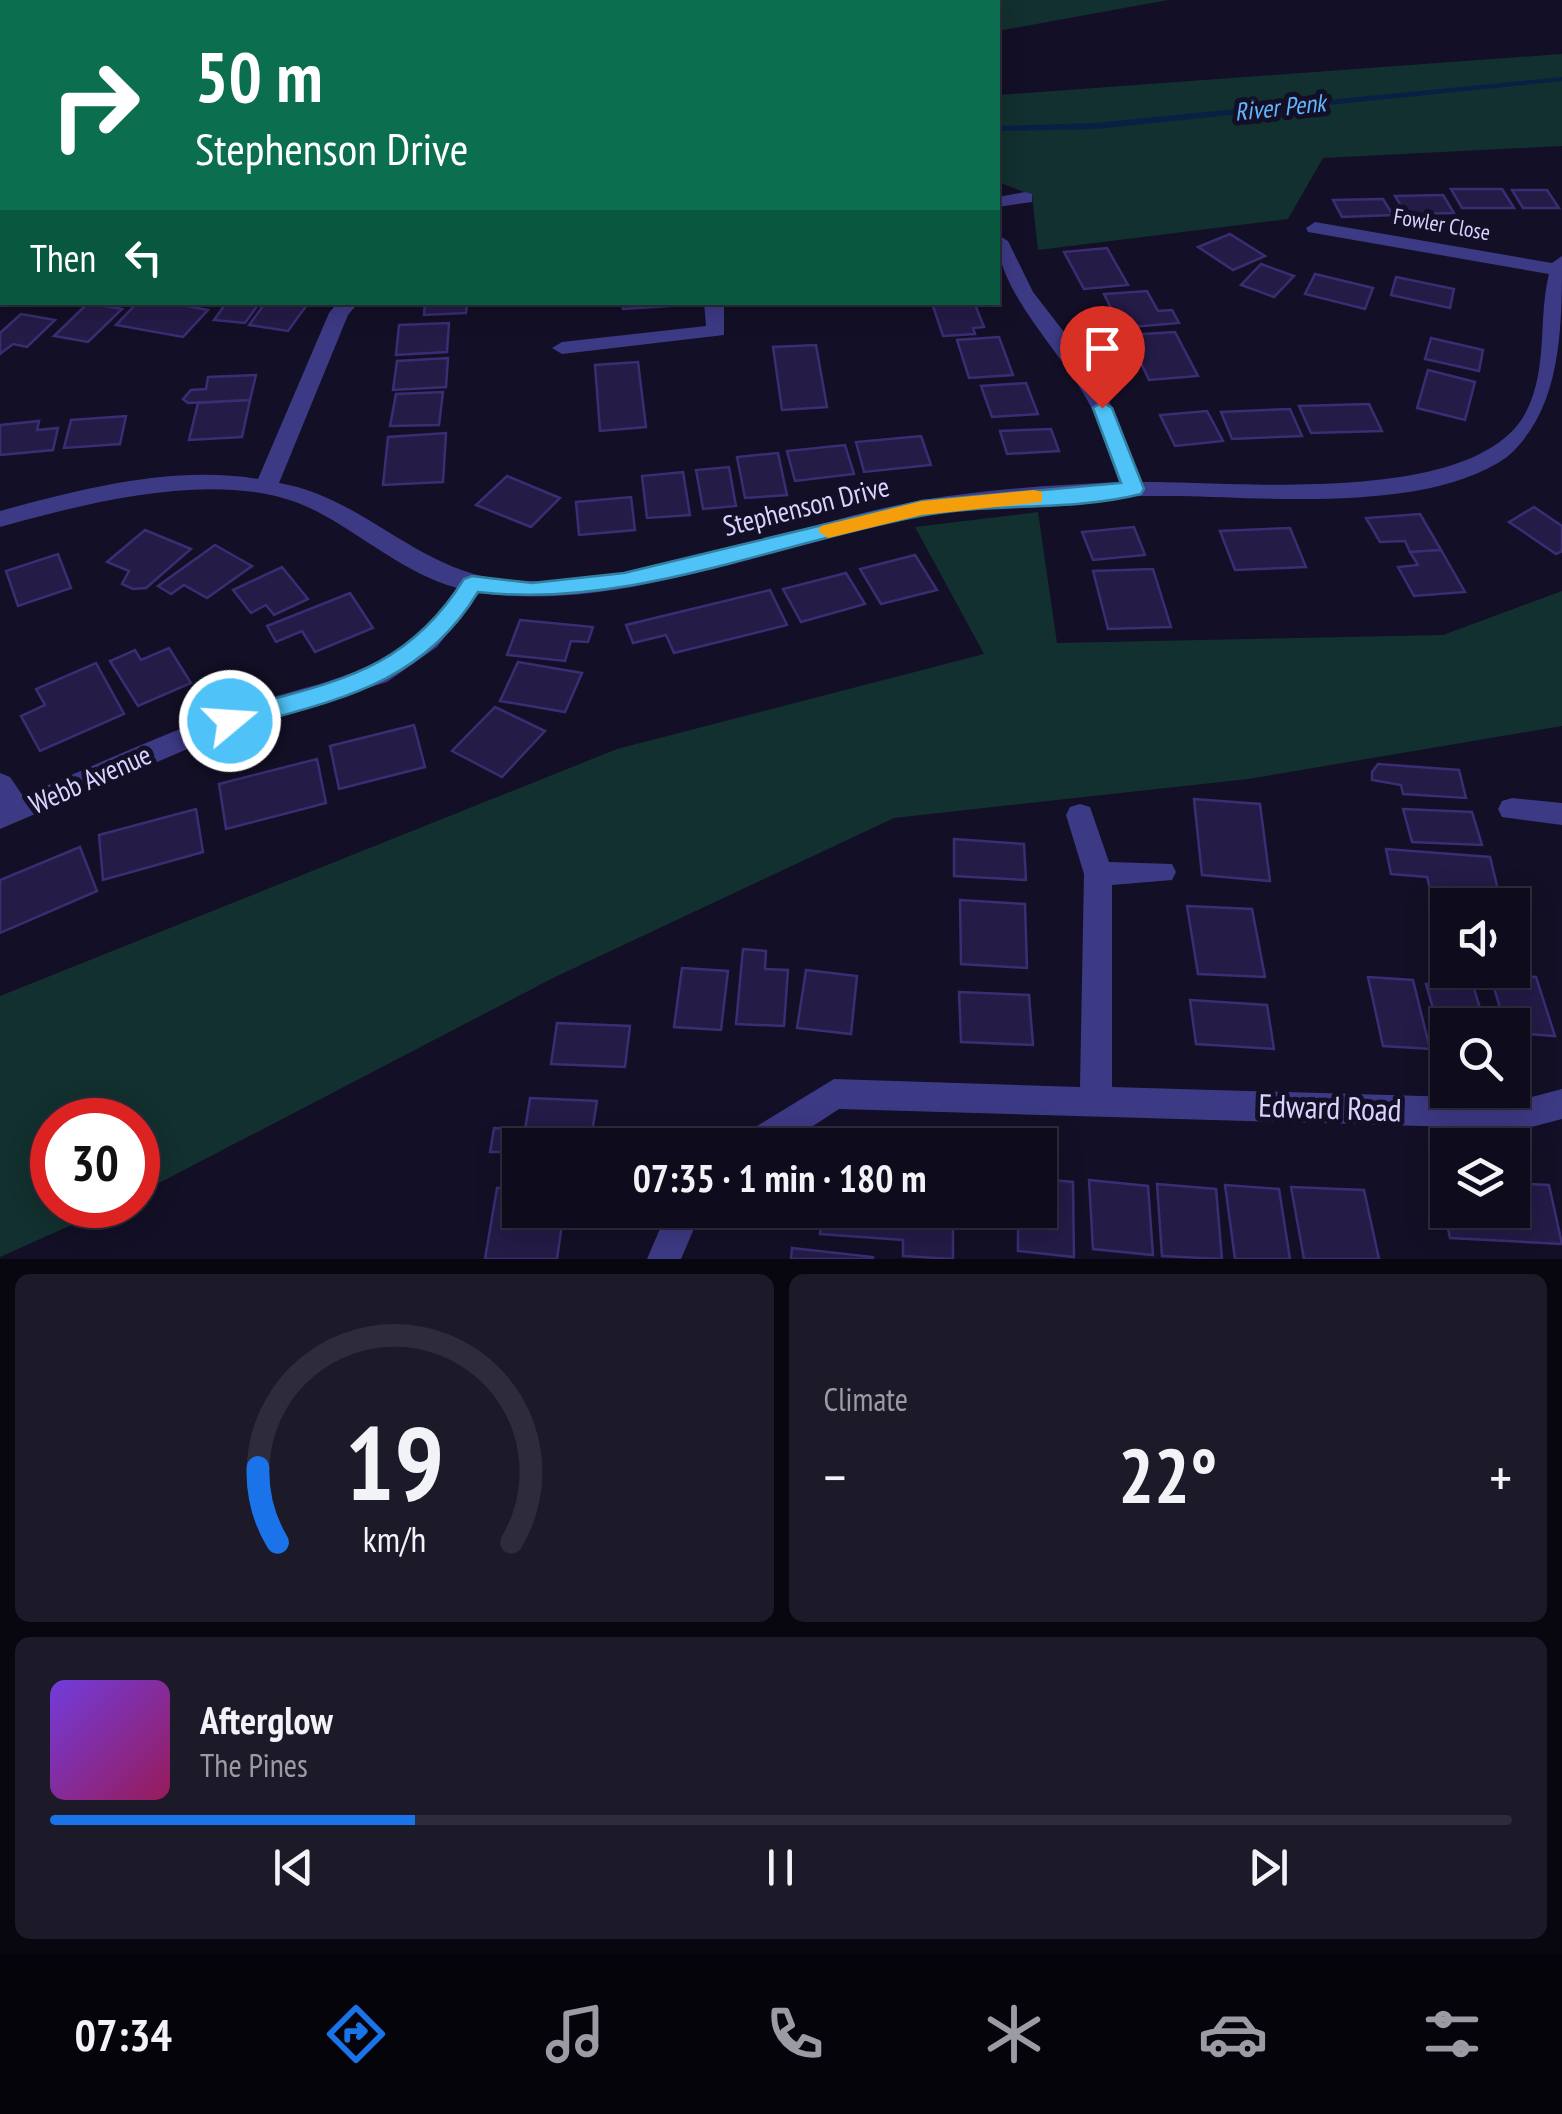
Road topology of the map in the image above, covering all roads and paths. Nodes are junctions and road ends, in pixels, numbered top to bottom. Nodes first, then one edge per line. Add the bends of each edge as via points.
1 (1026, 198) dead end
2 (1000, 202) edge
3 (1315, 228) dead end
4 (1000, 245) edge
5 (1561, 266) edge
6 (346, 305) edge
7 (714, 305) edge
8 (562, 348) dead end
9 (266, 487) junction
10 (1133, 489) junction
11 (0, 519) edge
12 (472, 584) junction
13 (0, 784) edge
14 (1512, 810) dead end
15 (1562, 814) edge
16 (9, 815) edge
17 (1080, 816) dead end
18 (1162, 872) dead end
19 (1098, 874) junction
20 (1096, 1101) junction
21 (1562, 1104) edge
22 (782, 1128) edge
23 (677, 1228) edge
24 (664, 1259) edge

1 - 2 street
3 - 5 street, Fowler Close
4 - 10 street via 1024,293 1102,408
5 - 10 street, Stephenson Drive via 1551,387 1532,424 1510,446 1465,470 1365,488
6 - 9 street
7 - 8 street via 717,330
9 - 11 street, Stephenson Drive via 134,491
9 - 12 street, Stephenson Drive via 318,503 400,554
10 - 12 street, Stephenson Drive via 922,508 624,581 532,591
12 - 16 street, Webb Avenue via 451,618 396,666 353,686 198,732
13 - 16 street, Webb Avenue
14 - 15 street
17 - 19 street
18 - 19 street
19 - 20 street
20 - 21 street, Edward Road via 1524,1114
20 - 22 street, Edward Road via 834,1094
23 - 24 street

